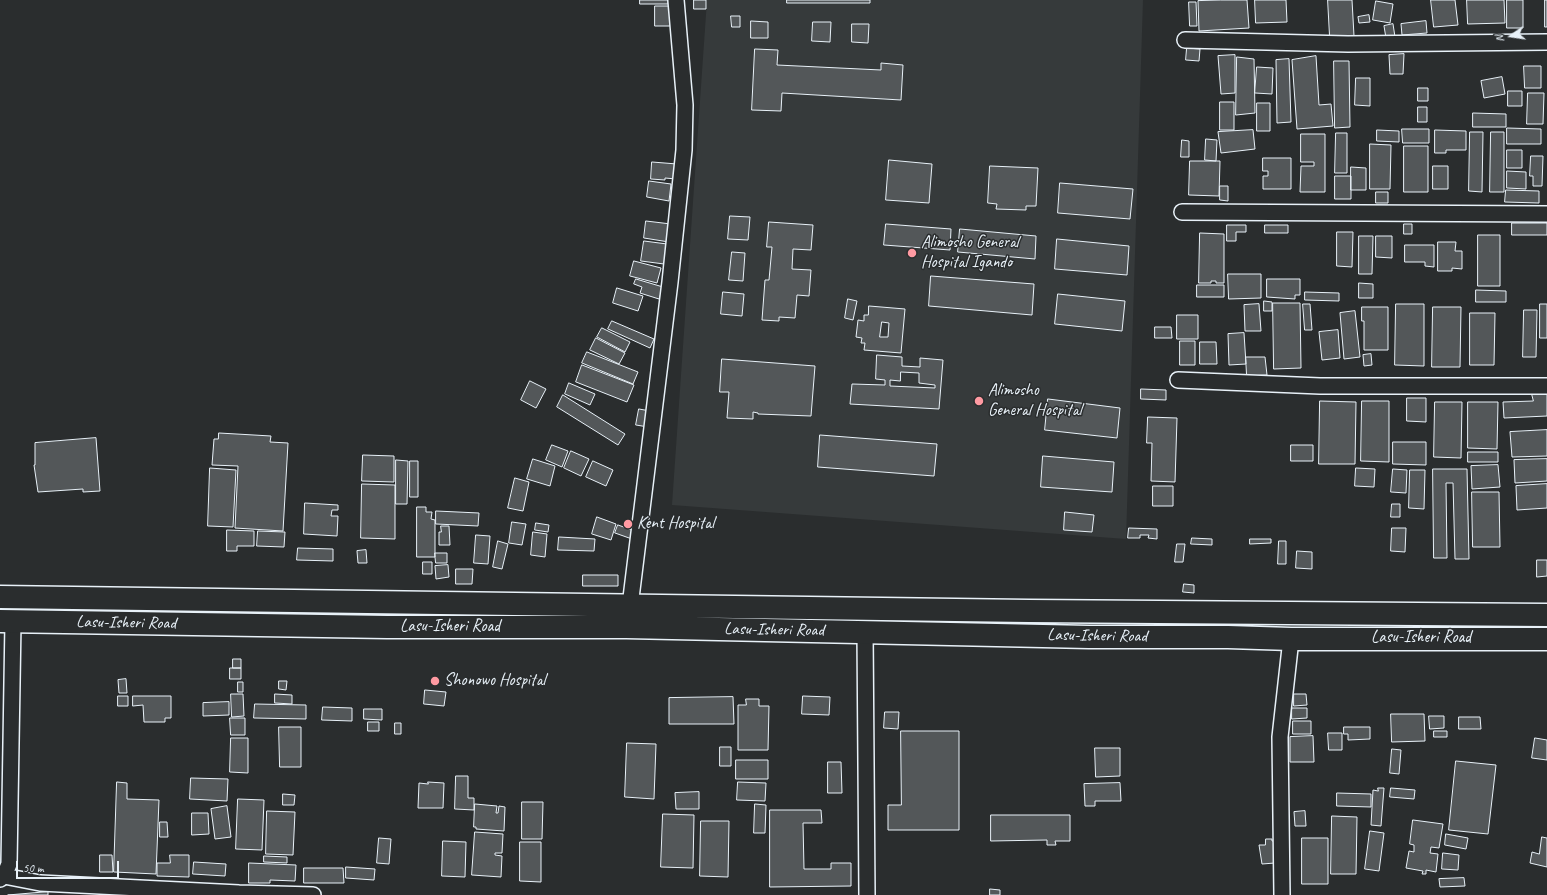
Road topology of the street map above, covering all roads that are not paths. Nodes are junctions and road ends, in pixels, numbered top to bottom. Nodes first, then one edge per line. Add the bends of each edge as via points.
1 (676, 0) edge
2 (1185, 40) dead end
3 (1547, 42) edge
4 (1182, 212) dead end
5 (1547, 214) edge
6 (1178, 380) dead end
7 (1547, 386) edge
8 (0, 597) edge
9 (630, 606) junction
10 (1547, 615) edge
11 (6, 622) edge
12 (866, 631) junction
13 (1547, 638) edge
14 (1291, 639) junction
15 (2, 878) edge
16 (40, 883) junction
17 (239, 894) edge
18 (51, 895) edge
19 (313, 895) edge
20 (867, 895) edge
21 (1282, 895) edge

1 - 9 street via 685,105 684,150
2 - 3 street via 1348,44
4 - 5 street
6 - 7 street via 1320,386
8 - 9 main road, Lasu-Isheri Road
9 - 10 main road, Lasu-Isheri Road
11 - 12 main road, Lasu-Isheri Road
11 - 15 street via 9,864
12 - 14 main road, Lasu-Isheri Road
12 - 20 street
13 - 14 main road, Lasu-Isheri Road
14 - 21 street via 1280,737
15 - 16 street
16 - 17 street
16 - 18 street
17 - 19 street

